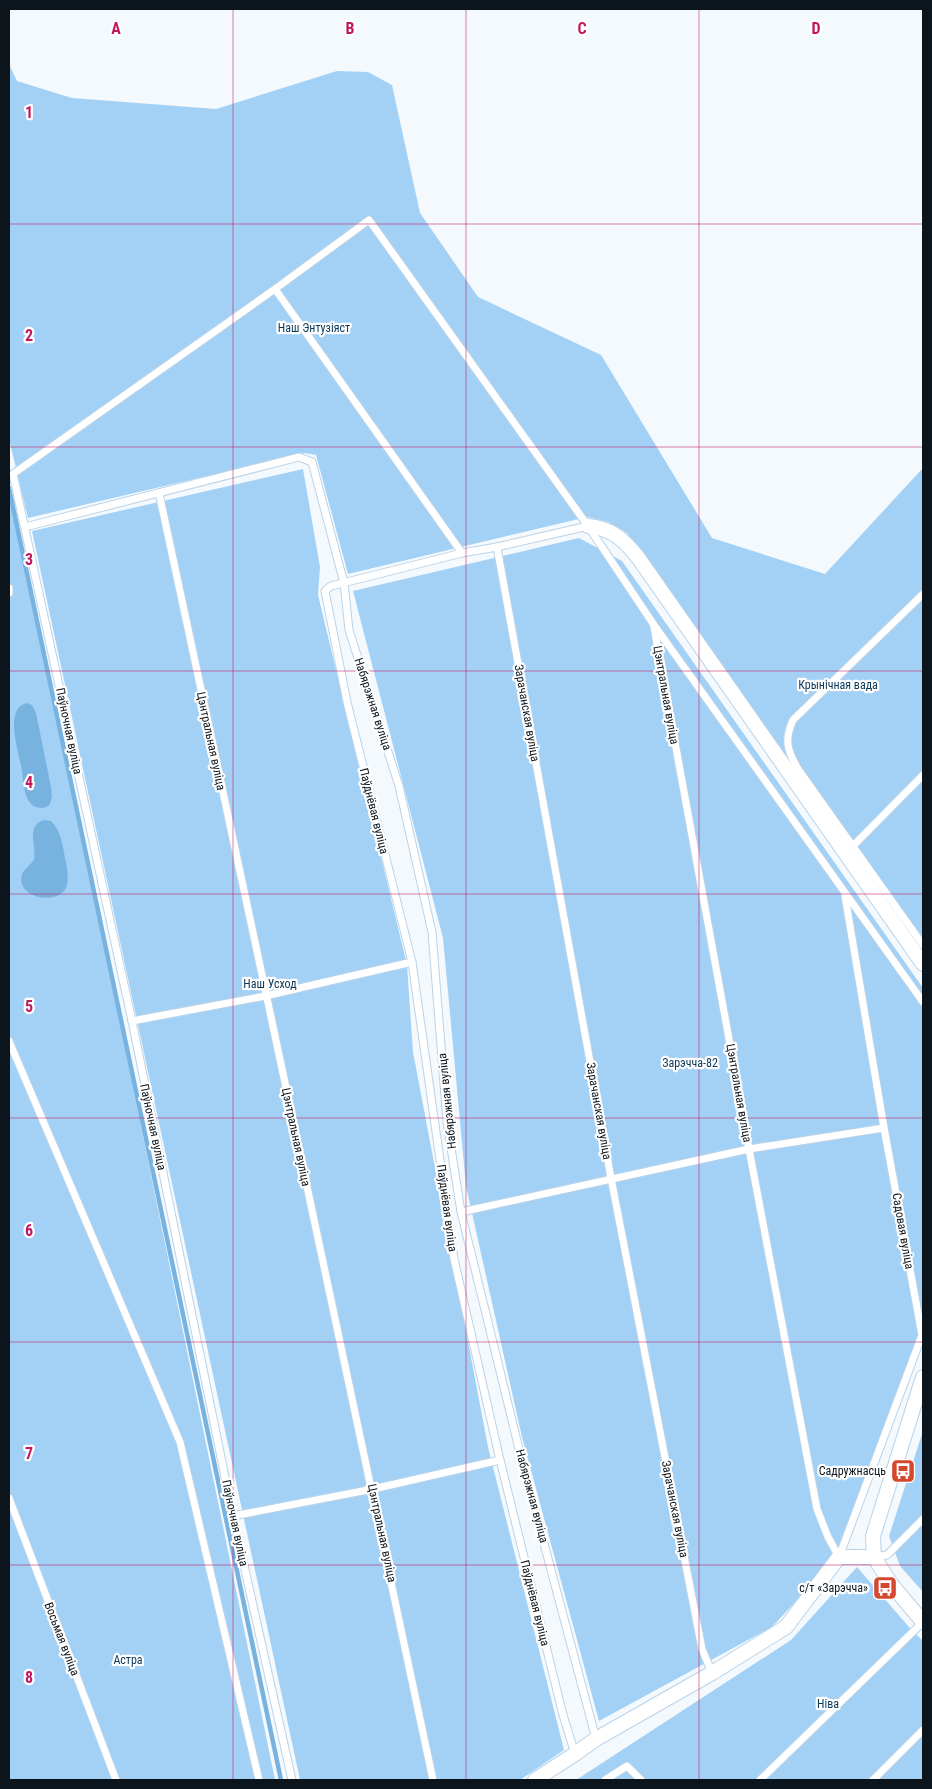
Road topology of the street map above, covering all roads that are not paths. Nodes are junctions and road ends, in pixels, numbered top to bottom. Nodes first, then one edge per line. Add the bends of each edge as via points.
1 (275, 289) junction
2 (159, 493) junction
3 (588, 526) junction
4 (25, 527) junction
5 (497, 547) junction
6 (462, 553) junction
7 (344, 583) junction
8 (923, 594) edge
9 (654, 625) junction
10 (923, 775) edge
11 (853, 846) junction
12 (844, 893) junction
13 (923, 945) edge
14 (412, 962) junction
15 (923, 964) edge
16 (265, 996) junction
17 (923, 1002) edge
18 (132, 1021) junction
19 (9, 1041) edge
20 (884, 1128) junction
21 (749, 1149) junction
22 (611, 1178) junction
23 (461, 1212) junction
24 (923, 1333) edge
25 (923, 1377) edge
26 (500, 1460) junction
27 (373, 1488) junction
28 (9, 1498) edge
29 (233, 1516) junction
30 (923, 1519) edge
31 (839, 1556) junction
32 (874, 1557) junction
33 (923, 1622) edge
34 (712, 1672) junction
35 (923, 1730) edge
36 (596, 1738) junction
37 (575, 1754) junction
38 (878, 1779) edge
39 (116, 1780) edge
40 (258, 1780) edge
41 (292, 1780) edge
42 (433, 1780) edge
43 (534, 1780) edge
44 (605, 1780) edge
45 (641, 1780) edge
46 (760, 1780) edge

1 - 3 lane via 370,220
1 - 4 lane, Паўночная вуліца via 14,474
1 - 6 lane
2 - 4 lane
2 - 7 lane, Набярэжная вуліца via 299,457 312,462
2 - 16 lane, Цэнтральная вуліца
3 - 5 lane
3 - 9 lane
3 - 15 street via 612,532 637,556
4 - 18 lane, Паўночная вуліца
5 - 6 lane
5 - 22 lane, Зарачанская вуліца
6 - 7 lane
7 - 14 lane, Паўднёвая вуліца via 325,590 348,702
7 - 23 lane, Набярэжная вуліца via 349,630 399,786 432,932 447,1122
8 - 11 lane via 793,720 788,732 788,745 794,762
9 - 12 lane
9 - 21 lane, Цэнтральная вуліца
10 - 11 lane
11 - 13 lane
12 - 17 lane
12 - 20 lane, Садовая вуліца
14 - 16 lane
14 - 26 lane, Паўднёвая вуліца via 454,1259
16 - 18 lane
16 - 27 lane, Цэнтральная вуліца
18 - 29 lane, Паўночная вуліца
19 - 40 lane via 180,1442
20 - 21 lane
20 - 24 lane, Садовая вуліца
21 - 22 lane
21 - 31 lane, Цэнтральная вуліца via 817,1509
22 - 23 lane
22 - 34 lane, Зарачанская вуліца via 700,1639
23 - 36 lane, Набярэжная вуліца via 521,1457
24 - 31 lane, Садовая вуліца
25 - 32 street via 872,1536
26 - 27 lane
26 - 37 lane, Паўднёвая вуліца
27 - 29 lane
27 - 42 lane, Цэнтральная вуліца
28 - 39 lane, Восьмая вуліца
29 - 41 lane, Паўночная вуліца
30 - 32 lane via 887,1555
31 - 32 street
31 - 34 street via 786,1627
32 - 33 street via 891,1584
33 - 46 lane
34 - 36 street
35 - 38 lane
36 - 37 street
37 - 43 street
44 - 45 lane via 626,1766

